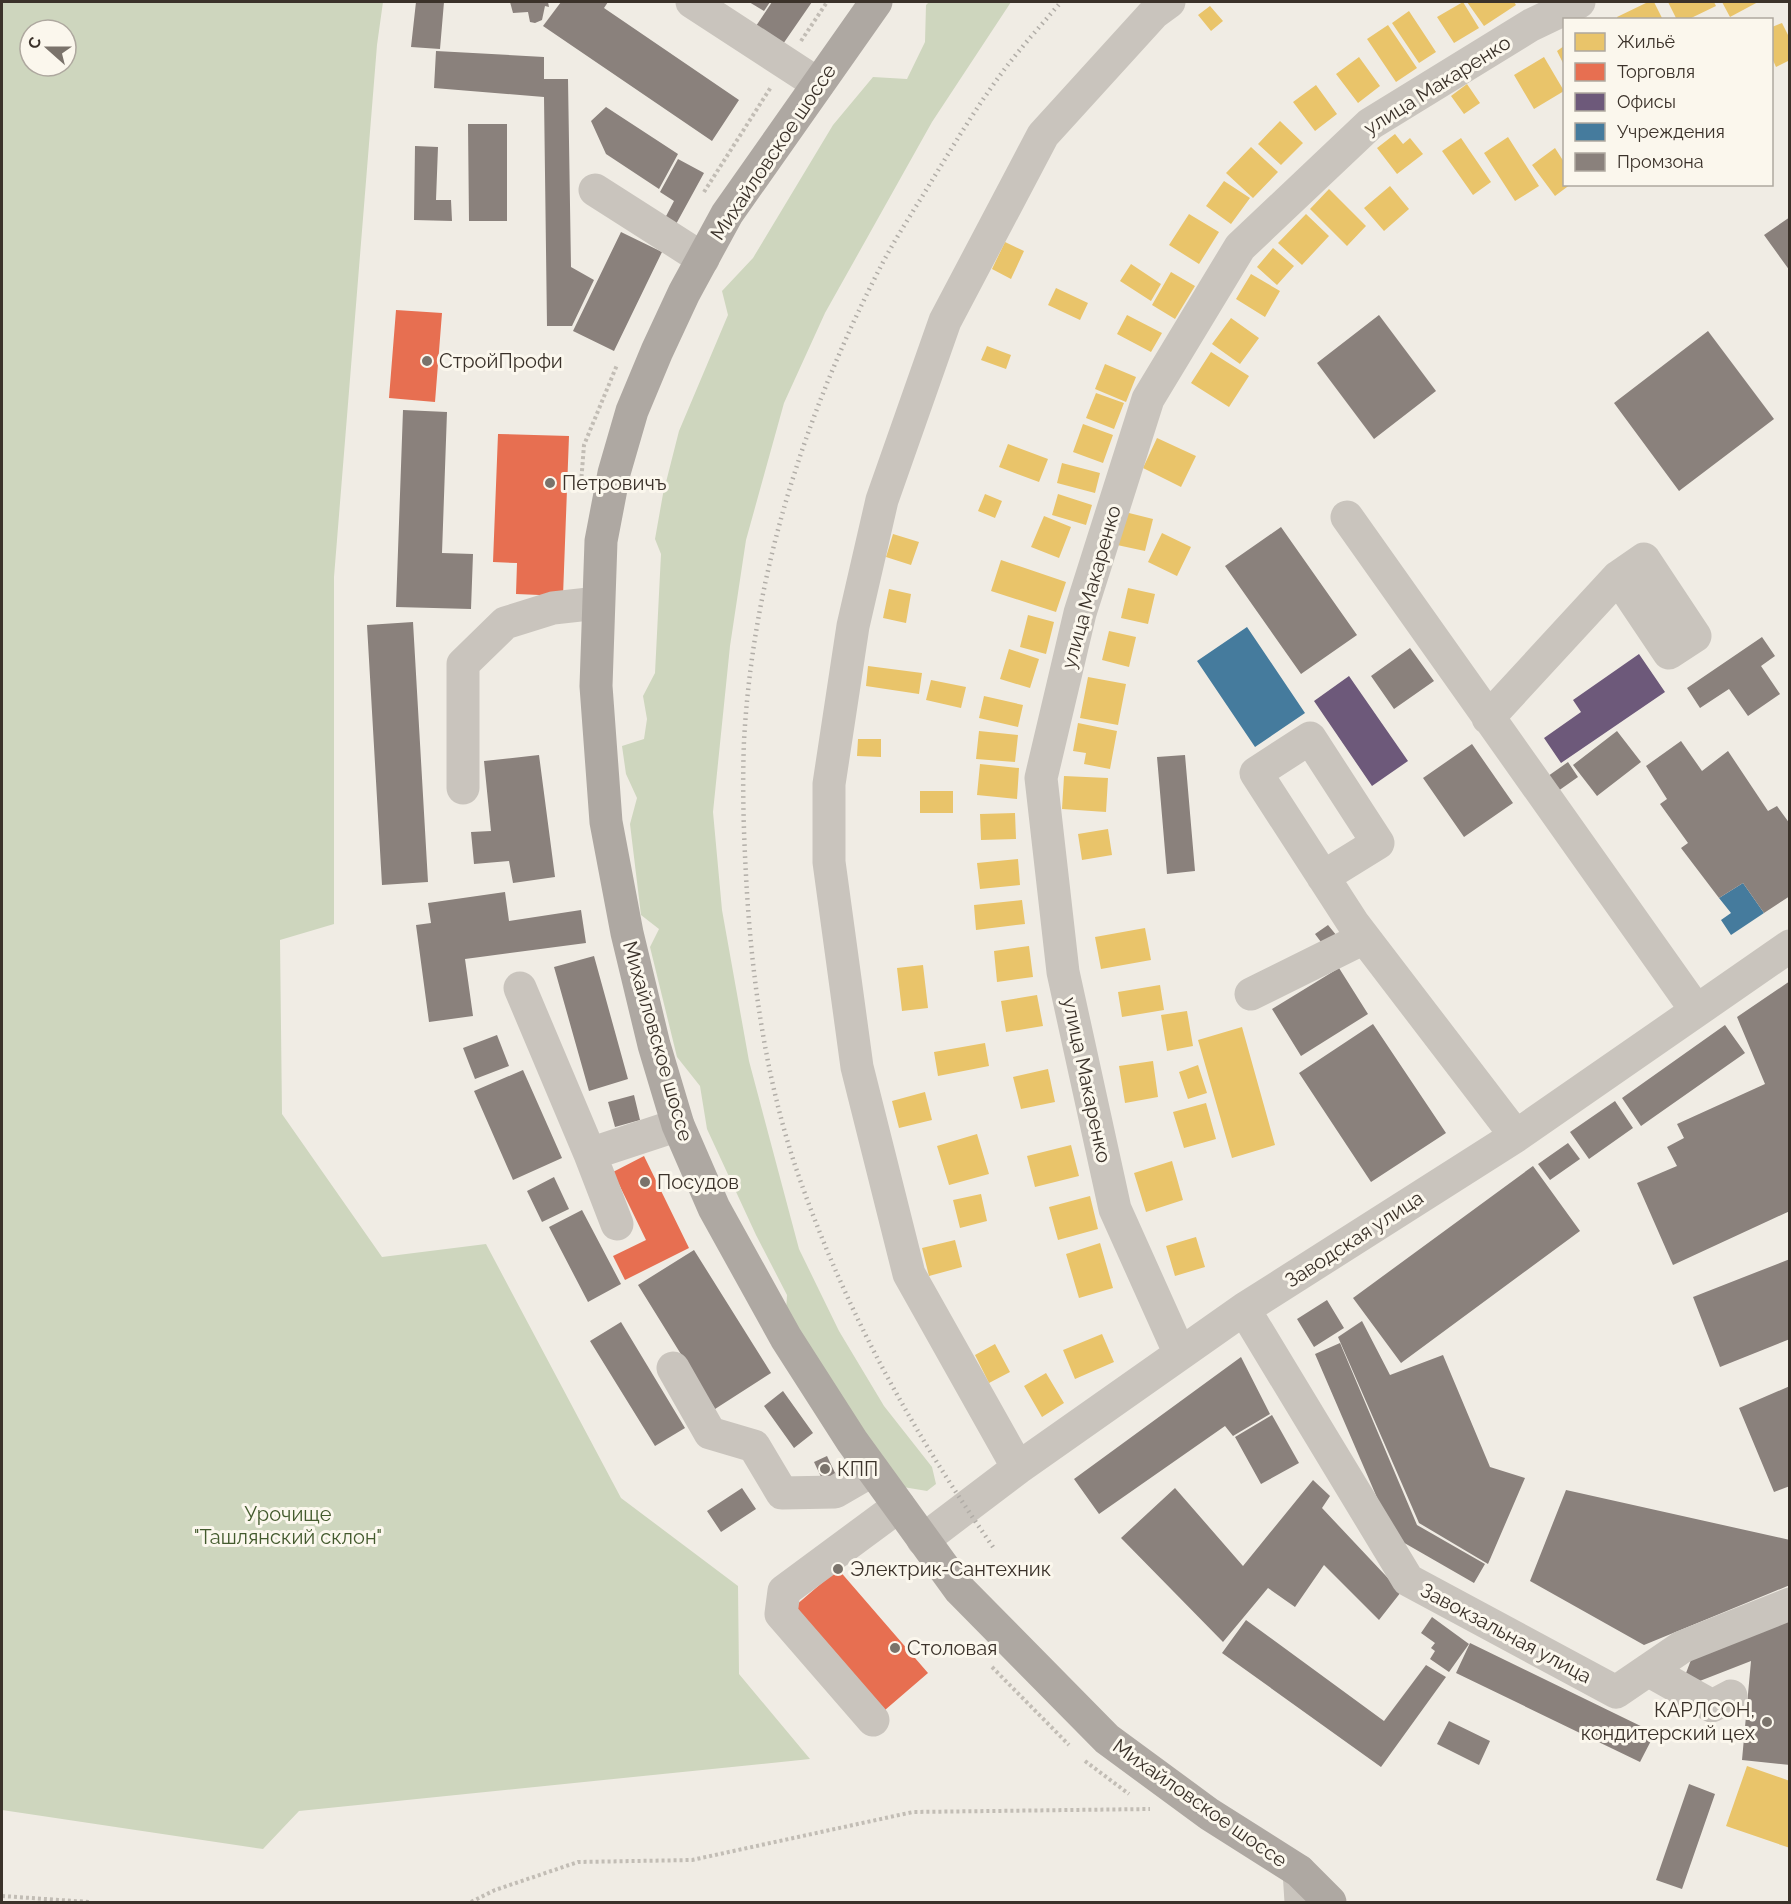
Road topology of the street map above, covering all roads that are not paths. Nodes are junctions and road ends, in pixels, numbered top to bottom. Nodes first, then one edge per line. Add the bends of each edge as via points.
1 (692, 2) edge
2 (876, 2) edge
3 (1169, 2) edge
4 (1579, 2) edge
5 (818, 84) junction
6 (595, 189) dead end
7 (703, 259) junction
8 (1347, 517) dead end
9 (1618, 577) dead end
10 (598, 603) junction
11 (1488, 718) junction
12 (463, 788) dead end
13 (1323, 877) dead end
14 (1365, 938) junction
15 (1790, 946) edge
16 (520, 988) dead end
17 (1251, 994) dead end
18 (1696, 1010) junction
19 (678, 1125) junction
20 (1516, 1136) junction
21 (590, 1154) junction
22 (617, 1224) dead end
23 (1244, 1309) junction
24 (1180, 1354) junction
25 (673, 1368) dead end
26 (1018, 1468) junction
27 (873, 1470) junction
28 (899, 1506) junction
29 (923, 1540) junction
30 (1790, 1604) edge
31 (1648, 1670) junction
32 (1731, 1696) dead end
33 (873, 1720) dead end
34 (1300, 1887) edge
35 (1330, 1902) edge

1 - 5 street
2 - 5 main road, Михайловское шоссе
3 - 26 street via 1042,135 945,321 882,500 853,626 829,784 829,862 856,1067 909,1274
4 - 24 street, улица Макаренко via 1531,25 1370,124 1240,248 1148,399 1080,613 1041,778 1063,972 1114,1209
5 - 7 main road, Михайловское шоссе via 727,214
6 - 7 street
7 - 10 main road, Михайловское шоссе via 632,411 614,473 601,541
8 - 11 street
9 - 11 street
10 - 12 street via 554,608 505,624 463,664
10 - 19 main road, Михайловское шоссе via 596,686 606,822 627,933
11 - 18 street
13 - 14 street
14 - 17 street
14 - 20 street
15 - 18 street, Заводская улица
16 - 21 street
18 - 20 street, Заводская улица
19 - 21 street
19 - 27 main road, Михайловское шоссе via 714,1208 786,1338
20 - 23 street, Заводская улица
21 - 22 street
23 - 24 street, Заводская улица
23 - 31 street, Завокзальная улица via 1407,1580 1616,1692
24 - 26 street, Заводская улица
25 - 27 street via 710,1433 754,1446 782,1493 835,1492
26 - 29 street, Заводская улица
27 - 28 main road, Михайловское шоссе
28 - 29 main road, Михайловское шоссе
28 - 33 street via 783,1591 781,1614
29 - 34 main road, Михайловское шоссе via 960,1590 1107,1739
30 - 31 street, Завокзальная улица via 1682,1647
31 - 32 street via 1712,1706
34 - 35 main road, Михайловское шоссе

